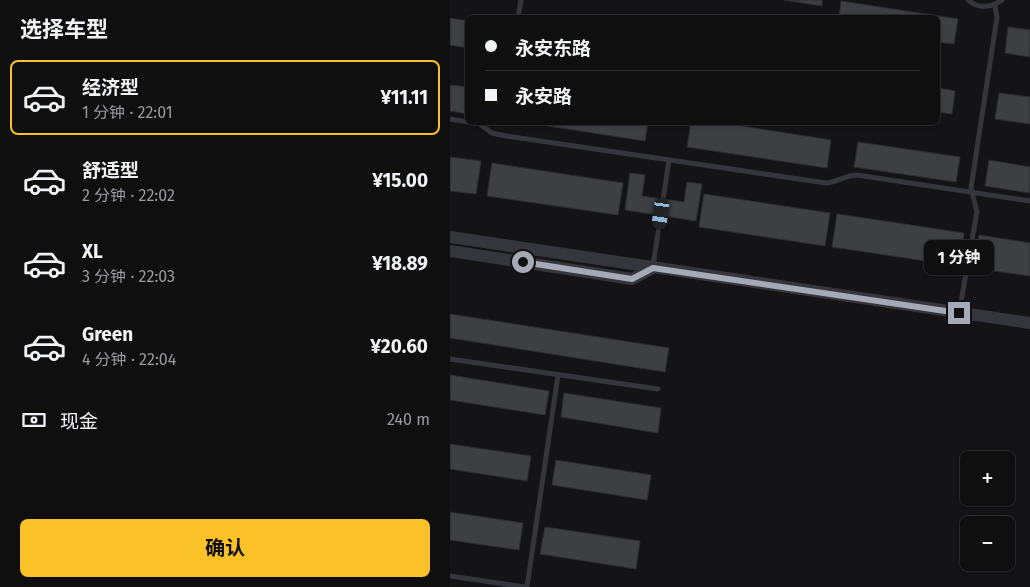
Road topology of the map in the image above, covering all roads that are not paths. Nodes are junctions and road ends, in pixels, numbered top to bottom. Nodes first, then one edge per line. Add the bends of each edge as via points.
1 (521, 0) edge
2 (968, 0) edge
3 (1002, 0) edge
4 (995, 6) junction
5 (518, 15) edge
6 (450, 119) edge
7 (465, 122) edge
8 (486, 125) edge
9 (668, 160) junction
10 (972, 192) junction
11 (1030, 201) edge
12 (450, 237) edge
13 (450, 251) edge
14 (653, 268) junction
15 (959, 313) junction
16 (1030, 323) edge
17 (450, 360) edge
18 (558, 375) junction
19 (658, 389) dead end
20 (450, 576) edge
21 (526, 587) edge

1 - 5 lane
2 - 4 lane via 985,7
3 - 4 lane
4 - 10 lane via 997,17
6 - 7 lane
8 - 9 lane via 492,133 506,136
9 - 10 lane via 826,183 857,175
9 - 14 lane
10 - 11 lane
10 - 15 lane via 977,212
12 - 14 street
13 - 14 street via 632,279
14 - 15 street
15 - 16 street
17 - 18 lane
18 - 19 lane
18 - 21 lane
20 - 21 lane

